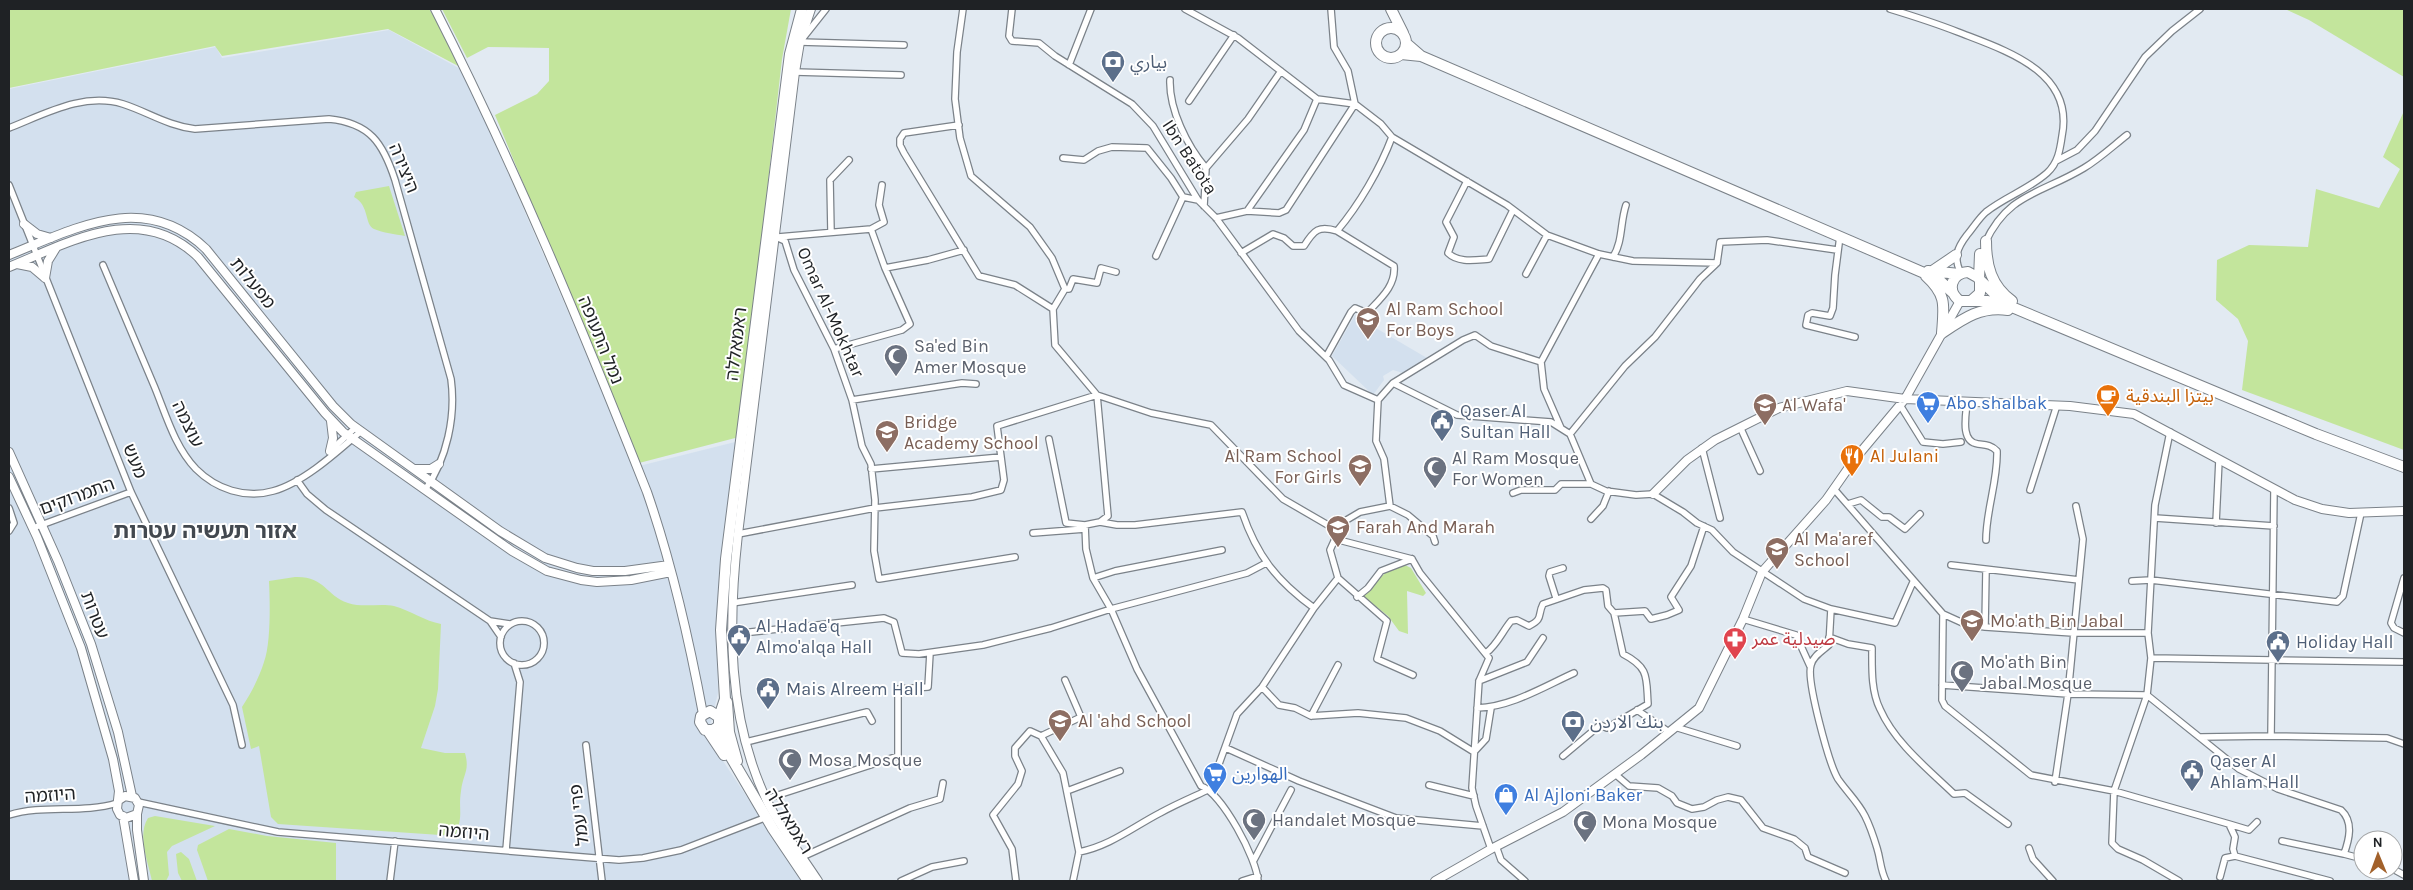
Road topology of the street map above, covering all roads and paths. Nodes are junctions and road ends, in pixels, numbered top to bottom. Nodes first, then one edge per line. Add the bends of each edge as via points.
1 (435, 9) edge
2 (802, 9) edge
3 (810, 9) edge
4 (826, 9) edge
5 (963, 9) edge
6 (1012, 9) edge
7 (1091, 9) edge
8 (1185, 9) edge
9 (1331, 9) edge
10 (1387, 9) edge
11 (1391, 9) edge
12 (1890, 9) edge
13 (2200, 9) edge
14 (1386, 28) junction
15 (1234, 35) junction
16 (1405, 38) junction
17 (800, 42) junction
18 (904, 46) dead end
19 (1401, 54) junction
20 (1420, 56) junction
21 (1069, 65) junction
22 (1281, 71) junction
23 (795, 72) junction
24 (902, 75) dead end
25 (1170, 80) dead end
26 (1317, 99) junction
27 (1190, 101) dead end
28 (1355, 104) junction
29 (960, 125) junction
30 (9, 128) edge
31 (2127, 135) dead end
32 (1392, 137) junction
33 (1063, 158) dead end
34 (849, 160) dead end
35 (2056, 161) junction
36 (1206, 168) junction
37 (1467, 181) junction
38 (9, 184) edge
39 (882, 185) dead end
40 (1184, 197) junction
41 (1198, 200) junction
42 (1626, 205) dead end
43 (1204, 206) junction
44 (1513, 210) junction
45 (1247, 211) junction
46 (1216, 218) junction
47 (24, 224) junction
48 (871, 229) junction
49 (1337, 231) junction
50 (831, 232) junction
51 (1547, 235) junction
52 (1840, 236) junction
53 (776, 237) junction
54 (51, 238) junction
55 (1986, 241) junction
56 (32, 245) junction
57 (56, 248) junction
58 (964, 250) junction
59 (1837, 250) junction
60 (1241, 253) junction
61 (1599, 254) junction
62 (1980, 254) junction
63 (9, 255) edge
64 (1956, 255) junction
65 (36, 256) junction
66 (1156, 256) dead end
67 (1613, 257) junction
68 (1717, 263) junction
69 (103, 265) dead end
70 (11, 266) edge
71 (885, 268) junction
72 (1920, 270) junction
73 (1116, 272) dead end
74 (1931, 272) junction
75 (1962, 273) junction
76 (1526, 274) dead end
77 (45, 278) junction
78 (1980, 280) junction
79 (1065, 289) junction
80 (1952, 292) junction
81 (1960, 300) junction
82 (1972, 301) junction
83 (2007, 305) junction
84 (1053, 309) junction
85 (2026, 312) junction
86 (1942, 333) junction
87 (1855, 337) dead end
88 (834, 348) junction
89 (1326, 357) junction
90 (1541, 362) junction
91 (1393, 383) junction
92 (976, 384) dead end
93 (1097, 395) junction
94 (852, 400) junction
95 (1378, 400) junction
96 (1902, 402) junction
97 (1967, 402) junction
98 (2057, 406) junction
99 (331, 420) junction
100 (1561, 428) junction
101 (1742, 429) junction
102 (358, 430) junction
103 (2170, 432) junction
104 (1570, 434) junction
105 (349, 437) junction
106 (1049, 439) dead end
107 (1961, 442) dead end
108 (1702, 448) junction
109 (330, 451) junction
110 (9, 452) edge
111 (1001, 457) junction
112 (2219, 460) junction
113 (439, 464) junction
114 (318, 465) junction
115 (2404, 467) edge
116 (415, 469) junction
117 (871, 469) junction
118 (1760, 471) dead end
119 (9, 477) edge
120 (297, 480) junction
121 (431, 480) junction
122 (1591, 484) junction
123 (1834, 489) junction
124 (425, 490) junction
125 (2030, 490) dead end
126 (2274, 490) junction
127 (1609, 491) junction
128 (131, 492) junction
129 (1513, 494) dead end
130 (1653, 494) junction
131 (1848, 504) junction
132 (1390, 506) junction
133 (2076, 506) dead end
134 (9, 508) edge
135 (875, 508) junction
136 (2404, 511) edge
137 (2361, 513) junction
138 (1920, 514) dead end
139 (1720, 518) dead end
140 (2155, 518) junction
141 (1591, 519) dead end
142 (1100, 522) junction
143 (2216, 523) junction
144 (42, 525) junction
145 (1704, 526) junction
146 (2274, 526) junction
147 (1085, 527) junction
148 (33, 528) junction
149 (1333, 528) junction
150 (9, 531) edge
151 (1033, 533) dead end
152 (738, 534) junction
153 (1336, 539) junction
154 (1986, 540) dead end
155 (1434, 542) dead end
156 (1222, 550) dead end
157 (1015, 557) dead end
158 (1412, 559) junction
159 (1266, 563) junction
160 (1951, 564) dead end
161 (1563, 568) dead end
162 (670, 569) junction
163 (1986, 570) junction
164 (1762, 572) junction
165 (1093, 578) junction
166 (1338, 578) junction
167 (2404, 578) edge
168 (2079, 580) junction
169 (2151, 580) junction
170 (1912, 582) junction
171 (2132, 582) dead end
172 (852, 585) dead end
173 (2273, 596) junction
174 (1357, 597) junction
175 (1556, 598) junction
176 (732, 603) junction
177 (1314, 608) junction
178 (1111, 609) junction
179 (1831, 609) junction
180 (1614, 613) junction
181 (1943, 614) junction
182 (1743, 620) junction
183 (490, 621) junction
184 (510, 624) junction
185 (1986, 627) junction
186 (2073, 633) junction
187 (2148, 633) junction
188 (2404, 633) edge
189 (732, 634) junction
190 (501, 637) junction
191 (1829, 637) junction
192 (1543, 638) dead end
193 (930, 653) junction
194 (1486, 653) junction
195 (2151, 658) junction
196 (2272, 660) junction
197 (2404, 662) edge
198 (514, 664) junction
199 (529, 664) junction
200 (1338, 665) dead end
201 (1810, 666) junction
202 (1574, 673) dead end
203 (1413, 675) dead end
204 (1065, 680) dead end
205 (1478, 681) junction
206 (520, 682) junction
207 (1942, 685) junction
208 (724, 686) junction
209 (1262, 687) junction
210 (2068, 694) junction
211 (2147, 695) junction
212 (1477, 708) junction
213 (1491, 708) junction
214 (1638, 710) junction
215 (713, 716) junction
216 (1311, 716) junction
217 (872, 722) dead end
218 (1672, 730) junction
219 (708, 731) junction
220 (1041, 736) junction
221 (2271, 736) junction
222 (2201, 737) junction
223 (746, 742) junction
224 (2404, 744) edge
225 (242, 745) dead end
226 (586, 746) dead end
227 (1737, 746) dead end
228 (1226, 748) junction
229 (1474, 752) junction
230 (1563, 756) dead end
231 (1120, 771) dead end
232 (1615, 774) junction
233 (742, 777) junction
234 (2055, 782) junction
235 (943, 783) dead end
236 (1429, 786) dead end
237 (1210, 789) junction
238 (1291, 790) dead end
239 (1067, 791) junction
240 (2114, 792) junction
241 (1474, 796) junction
242 (135, 799) junction
243 (766, 799) junction
244 (118, 802) junction
245 (154, 806) junction
246 (94, 808) junction
247 (138, 812) junction
248 (121, 814) junction
249 (9, 815) edge
250 (767, 817) junction
251 (2257, 822) dead end
252 (2008, 824) dead end
253 (2229, 824) junction
254 (1483, 826) junction
255 (2282, 840) dead end
256 (395, 841) junction
257 (1493, 848) junction
258 (2029, 848) dead end
259 (506, 850) junction
260 (1079, 852) junction
261 (2344, 854) junction
262 (2235, 856) junction
263 (2353, 856) edge
264 (802, 857) junction
265 (599, 859) junction
266 (1254, 860) junction
267 (964, 861) dead end
268 (1845, 873) dead end
269 (2220, 877) dead end
270 (1258, 879) edge
271 (2315, 880) edge
272 (134, 881) edge
273 (144, 881) edge
274 (390, 881) edge
275 (602, 881) edge
276 (808, 881) edge
277 (818, 881) edge
278 (900, 881) edge
279 (1016, 881) edge
280 (1073, 881) edge
281 (1242, 881) edge
282 (1435, 881) edge
283 (1525, 881) edge
284 (1886, 881) edge
285 (2053, 881) edge
286 (2180, 881) edge
287 (2330, 881) edge

1 - 162 street, נמל התעופה via 533,215 647,492
2 - 208 highway, ראמאללה via 790,54 728,542 721,630
3 - 17 street
4 - 17 street
5 - 29 street via 955,78
6 - 21 street, Ibn Batota via 1009,36 1012,41 1039,43
7 - 21 street
8 - 15 street
9 - 28 street via 1334,47 1348,71
10 - 14 highway
11 - 16 highway
12 - 35 street via 1985,40 2044,75 2060,100 2062,112 2064,128
13 - 35 street via 2145,57 2095,132 2077,150
14 - 16 highway via 1396,28
14 - 19 highway via 1376,37 1378,51 1390,58
15 - 22 street
15 - 27 street
16 - 19 highway
16 - 20 highway
17 - 18 street
17 - 23 street
19 - 20 highway
20 - 52 highway
21 - 41 street, Ibn Batota via 1132,104 1153,126
22 - 26 street
22 - 36 street via 1248,119
23 - 24 street
23 - 53 street
25 - 36 street via 1176,113 1197,158
26 - 28 street
26 - 45 street via 1304,130
28 - 32 street
28 - 45 street via 1286,210 1279,213
29 - 58 street via 904,133 900,145 915,175
29 - 79 street via 960,138 971,176 1030,227 1052,258
30 - 113 street, היצירה via 61,107 94,100 124,104 181,127 195,129 329,119 350,123 369,133 384,151 395,180 450,368 452,412
31 - 55 street via 2087,166 2008,208
32 - 37 street
32 - 49 street via 1382,162
33 - 40 street via 1084,160 1112,147 1147,148
34 - 50 street via 830,180
35 - 64 street via 2047,173 1985,213
36 - 43 street
37 - 44 street
37 - 44 street via 1446,222 1454,237 1448,253 1452,257 1489,259
38 - 47 street, מעש
39 - 48 street via 879,206 884,222
40 - 41 street
40 - 66 street
41 - 43 street, Ibn Batota
42 - 67 street via 1618,248
43 - 46 street, Ibn Batota
44 - 51 street
45 - 46 street
46 - 60 street, Ibn Batota
47 - 54 street
47 - 56 street, מעש
48 - 50 street
48 - 71 street
49 - 60 street via 1326,227 1316,230 1304,246 1293,246 1273,234
49 - 89 street via 1394,266 1395,275 1387,291 1367,313 1355,308 1351,312
50 - 53 street
51 - 61 street
51 - 76 street
52 - 59 street
52 - 72 highway
53 - 88 street, Omar Al-Mokhtar via 785,241 794,270
53 - 152 street
54 - 56 street, מפעלות
54 - 102 street, מפעלות via 90,223 125,217 160,221 186,232 206,249 333,406
55 - 62 street
55 - 85 highway via 1991,276 2006,297
56 - 63 street, מפעלות
56 - 65 street, מעש
57 - 65 street, מפעלות
57 - 77 street via 48,261
57 - 99 street, מפעלות via 102,231 125,228 156,232 180,242 198,256
58 - 71 street
58 - 84 street via 979,276 1015,285
59 - 68 street via 1767,240 1720,242
59 - 87 street via 1830,316 1812,313 1808,315 1806,325
60 - 89 street, Ibn Batota via 1299,331
61 - 67 street
61 - 90 street
62 - 75 highway
62 - 78 highway
64 - 74 highway
64 - 75 street
65 - 70 street, מפעלות
65 - 77 street, מעש
67 - 68 street via 1633,261
68 - 104 street via 1700,279 1655,337 1625,366
69 - 120 street, עוצמה via 175,436 197,469 216,484 242,493 264,494
70 - 77 street via 32,267
71 - 88 street via 910,324 902,330
72 - 74 highway
72 - 80 highway via 1938,279
72 - 86 highway via 1936,286 1942,298
73 - 79 street via 1101,268 1097,283 1073,279 1069,289
74 - 75 highway
75 - 78 highway via 1974,274
75 - 80 highway via 1954,279
77 - 128 street, מעש
78 - 82 highway via 1980,293
78 - 83 highway
79 - 84 street
80 - 81 highway
81 - 82 highway
81 - 86 street
82 - 83 highway
83 - 85 highway
84 - 93 street via 1055,345
85 - 86 highway via 1983,310 1967,316
85 - 115 highway via 2316,434
86 - 96 street
88 - 94 street, Omar Al-Mokhtar
89 - 95 street, Ibn Batota via 1344,385
90 - 91 street via 1491,346 1475,335
90 - 100 street via 1544,389
91 - 95 street
91 - 100 street via 1457,415 1551,422
92 - 94 street via 962,383
93 - 111 street via 997,426
93 - 142 street via 1108,516
93 - 149 street via 1151,413 1211,426 1283,499
94 - 117 street, Omar Al-Mokhtar via 862,446
95 - 132 street via 1376,441 1384,459
96 - 97 street
96 - 101 street via 1847,391 1779,408
96 - 107 street via 1923,442
96 - 123 street
97 - 98 street
97 - 154 street via 1968,441 1997,451
98 - 103 street via 2134,414
98 - 125 street
99 - 105 street, מפעלות
99 - 109 street via 333,438
100 - 104 street
101 - 108 street
101 - 118 street
102 - 105 street, עוצמה
102 - 116 street, מפעלות
103 - 112 street
103 - 140 street
104 - 122 street
105 - 109 street, עוצמה
105 - 114 street, עוצמה
105 - 124 street, מפעלות
106 - 147 street via 1066,523
108 - 130 street
108 - 139 street
109 - 114 street, עוצמה
110 - 144 street, עטרות
111 - 117 street
111 - 135 street via 1004,480 1001,490 972,497
112 - 126 street
112 - 143 street
113 - 116 street via 430,469
113 - 121 street, היצירה
114 - 120 street, עוצמה
116 - 121 street, מפעלות
117 - 135 street, Omar Al-Mokhtar
119 - 148 street, עטרות
120 - 183 street via 307,494 326,510
121 - 124 street, היצירה
121 - 162 street, מפעלות via 520,545 559,564 610,571
122 - 127 street
122 - 129 street via 1561,484 1555,490 1521,490
123 - 131 street
123 - 164 street
124 - 162 street, מפעלות via 512,551 547,570 597,582 631,580
126 - 137 street via 2322,509
126 - 146 street
127 - 130 street via 1636,496
127 - 141 street via 1603,506
128 - 144 street, התמרוקים
128 - 225 street, מעש via 230,698
130 - 145 street
131 - 138 street via 1861,500 1882,517 1889,517 1906,529
131 - 170 street
132 - 149 street via 1360,512
132 - 155 street via 1421,525 1433,536
133 - 168 street via 2082,539
134 - 150 street via 14,525
135 - 152 street
135 - 157 street, Omar Al-Mokhtar via 874,551 879,579
136 - 137 street
137 - 173 street via 2343,596 2337,602
140 - 143 street
140 - 169 street
142 - 147 street
142 - 159 street via 1117,526 1135,525 1242,512
143 - 146 street
144 - 148 street, התמרוקים
144 - 242 street, עטרות via 91,644
145 - 164 street
145 - 180 street via 1691,566 1671,597 1679,610 1650,619 1645,611
146 - 173 street
147 - 151 street
147 - 165 street
148 - 244 street, עטרות via 65,603 93,683 108,735 118,785
149 - 153 street
152 - 176 street
153 - 158 street
153 - 166 street via 1330,550
156 - 165 street
158 - 174 street via 1381,571
158 - 194 street
159 - 177 street via 1282,583
159 - 178 street via 1247,573
160 - 163 street
161 - 175 street via 1550,572 1549,576
162 - 215 street, נמל התעופה via 700,697
163 - 168 street
163 - 185 street
164 - 179 street via 1804,599
164 - 182 street
165 - 178 street
166 - 174 street
166 - 177 street
167 - 188 street via 2391,623
168 - 186 street
169 - 171 street
169 - 173 street
169 - 187 street
170 - 179 street via 1895,623
170 - 181 street
172 - 176 street
173 - 196 street
174 - 203 street via 1387,621 1377,659
175 - 180 street via 1603,588 1608,606
175 - 194 street via 1543,604 1541,618 1529,626 1517,620 1511,621 1496,646
176 - 189 street
177 - 209 street
178 - 193 street via 983,645
178 - 237 street via 1137,669 1201,786
179 - 191 street
180 - 214 street via 1623,654 1647,674 1648,704
181 - 185 street via 1965,624
181 - 207 street
182 - 201 street via 1796,635
182 - 218 street via 1699,708
183 - 184 street
183 - 190 street
184 - 190 street
184 - 199 street via 530,622 542,633 543,650
185 - 186 street
186 - 187 street
186 - 210 street
187 - 195 street
189 - 193 street via 884,618 894,622 902,653
189 - 223 street via 736,693
190 - 198 street via 502,653
191 - 201 street via 1829,645
191 - 252 street via 1872,648 1873,683 1879,708 1890,728 1954,794 1965,793
192 - 205 street via 1528,662
193 - 243 street via 928,687 898,689 898,756
194 - 205 street via 1489,658
195 - 196 street
195 - 211 street
196 - 197 street
196 - 221 street
198 - 199 street
198 - 206 street
199 - 206 street
200 - 216 street
201 - 284 street via 1813,695 1828,758 1838,779 1865,816
202 - 213 street
204 - 220 street via 1081,718
205 - 212 street
206 - 259 street
207 - 210 street
207 - 234 street via 1945,706 2031,776
208 - 215 highway, ראמאללה via 723,701
208 - 233 highway via 729,732
209 - 216 street via 1279,705
209 - 228 street via 1237,714
210 - 211 street
210 - 234 street
211 - 222 street
211 - 240 street
212 - 213 street
212 - 229 street
213 - 229 street via 1486,739
214 - 218 street
214 - 230 street via 1607,728 1600,726
215 - 219 highway
215 - 219 highway via 700,719
215 - 233 highway, ראמאללה
216 - 229 street via 1372,713 1406,718 1440,731
217 - 223 street via 867,712
218 - 227 street
218 - 232 street
219 - 233 highway, ראמאללה
220 - 239 street via 1063,774
220 - 279 street via 1030,731 1015,748 1014,756 1022,771 1018,784 993,815 1012,849
221 - 222 street
221 - 224 street via 2387,738
222 - 261 street via 2240,769 2278,789 2346,814 2350,825
223 - 243 street
226 - 265 street, פרי עמל
228 - 237 street
228 - 254 street via 1299,781 1396,818
229 - 241 street
231 - 239 street
232 - 257 street via 1563,812
232 - 268 street via 1629,786 1658,788 1692,809 1728,797 1741,800 1763,828 1794,838 1805,848 1808,857
233 - 250 highway, ראמאללה
234 - 240 street
235 - 264 street via 940,799 910,808
236 - 241 street
237 - 260 street via 1160,813 1122,837
237 - 266 street
238 - 266 street
239 - 260 street
240 - 253 street
240 - 286 street via 2112,843
241 - 254 street
242 - 244 street via 125,796
242 - 245 street, היוזמה
242 - 247 street
243 - 264 street
244 - 246 street, היוזמה
244 - 248 street
245 - 247 street, היוזמה
245 - 256 street, היוזמה via 262,830
246 - 248 street, היוזמה
246 - 249 street, היוזמה
247 - 248 street via 130,818
247 - 273 street via 137,830
248 - 272 street
250 - 265 street, היוזמה via 664,854 619,860
250 - 276 highway, ראמאללה
251 - 253 street via 2249,830
253 - 262 street via 2235,837
254 - 257 street
255 - 261 street
256 - 259 street, היוזמה
256 - 274 street
257 - 282 street
257 - 283 street via 1501,860
258 - 285 street via 2032,859
259 - 265 street, היוזמה
260 - 280 street
261 - 263 street
262 - 269 street via 2225,858
262 - 271 street
264 - 277 street
265 - 275 street, פרי עמל
266 - 270 street
267 - 278 street via 932,867
270 - 281 street
271 - 287 street

